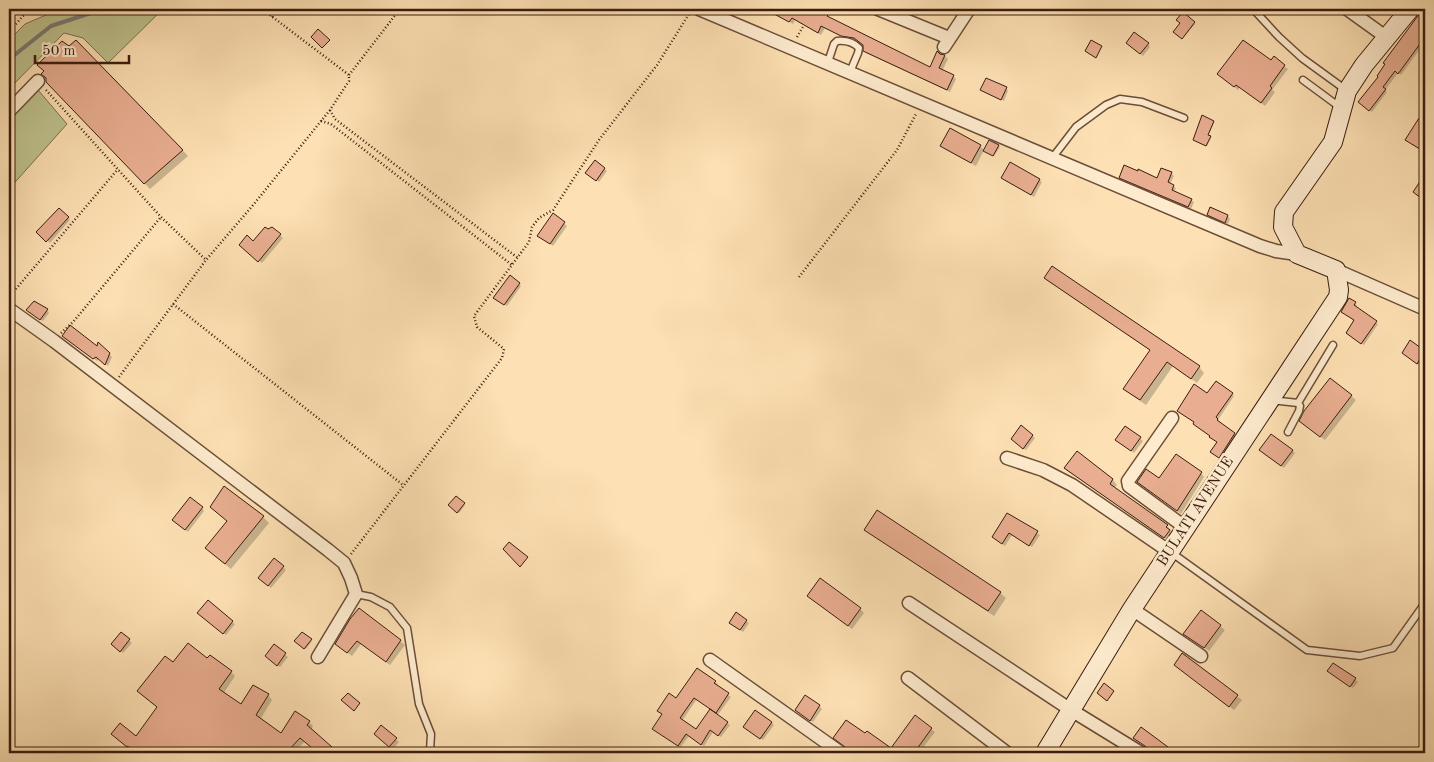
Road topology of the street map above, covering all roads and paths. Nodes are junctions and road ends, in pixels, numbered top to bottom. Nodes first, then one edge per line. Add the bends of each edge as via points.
1 (29, 9) edge
2 (262, 9) edge
3 (279, 9) edge
4 (400, 9) edge
5 (692, 9) edge
6 (699, 9) edge
7 (878, 9) edge
8 (969, 9) edge
9 (1253, 9) edge
10 (1347, 9) edge
11 (1410, 9) edge
12 (909, 14) edge
13 (272, 17) junction
14 (9, 32) edge
15 (1386, 37) junction
16 (828, 62) junction
17 (850, 72) junction
18 (350, 74) junction
19 (1303, 80) dead end
20 (38, 81) joint
21 (1347, 91) junction
22 (923, 102) junction
23 (1342, 109) junction
24 (330, 110) junction
25 (9, 111) edge
26 (1184, 118) dead end
27 (321, 121) junction
28 (1053, 157) junction
29 (118, 169) junction
30 (161, 217) junction
31 (1297, 254) junction
32 (518, 258) junction
33 (206, 260) junction
34 (512, 265) junction
35 (1336, 270) junction
36 (799, 277) dead end
37 (9, 297) edge
38 (173, 304) junction
39 (9, 309) edge
40 (1425, 309) edge
41 (54, 341) junction
42 (1333, 345) dead end
43 (112, 386) junction
44 (1269, 400) junction
45 (1298, 403) junction
46 (1172, 418) dead end
47 (1288, 432) dead end
48 (1007, 458) dead end
49 (403, 485) junction
50 (1186, 528) junction
51 (1170, 552) junction
52 (344, 563) junction
53 (356, 594) junction
54 (909, 603) dead end
55 (1425, 603) edge
56 (1132, 609) junction
57 (1201, 656) dead end
58 (318, 657) dead end
59 (710, 660) dead end
60 (908, 678) dead end
61 (1071, 710) junction
62 (430, 751) dead end
63 (841, 753) edge
64 (1007, 753) edge
65 (1045, 753) edge
66 (1141, 753) edge

1 - 14 path
2 - 13 path
3 - 13 path
4 - 18 path
5 - 32 path via 657,65 599,140 553,210 539,218 532,227 529,242
6 - 16 street
7 - 12 street
8 - 12 street via 947,43
9 - 21 lane via 1302,58
10 - 15 street
11 - 15 street
13 - 18 path
15 - 21 street
16 - 17 street
16 - 17 lane via 837,41 854,44 859,48
17 - 22 street
18 - 24 path via 349,81
19 - 23 lane
20 - 25 street
20 - 29 path
21 - 23 street
22 - 28 street
22 - 36 path via 897,150
23 - 31 street via 1333,142 1284,212 1283,226
24 - 27 path
24 - 32 path via 335,120
26 - 28 lane via 1142,102 1120,99 1076,127
27 - 33 path
27 - 34 path via 331,124
28 - 31 street via 1260,246
29 - 30 path
29 - 37 path
30 - 33 path
30 - 41 path
31 - 35 street
32 - 34 path
33 - 38 path
34 - 49 path via 474,316 478,327 504,349 502,358
35 - 40 street
35 - 44 street, BULATI AVENUE via 1338,297
38 - 43 path
38 - 49 path
39 - 41 street
41 - 43 street
42 - 45 lane
43 - 52 street
44 - 45 lane
44 - 50 street, BULATI AVENUE
45 - 47 lane via 1300,412
46 - 50 street via 1128,481 1130,486
48 - 51 street via 1043,470 1072,485
49 - 52 path
50 - 51 street, BULATI AVENUE
51 - 55 lane via 1307,650 1360,656 1393,648
51 - 56 street, BULATI AVENUE
52 - 53 street
53 - 58 street
53 - 62 lane via 371,597 390,607 407,628 419,704 431,734
54 - 61 street
56 - 57 street
56 - 61 street, BULATI AVENUE
59 - 63 street
60 - 64 street
61 - 65 street, BULATI AVENUE
61 - 66 street

